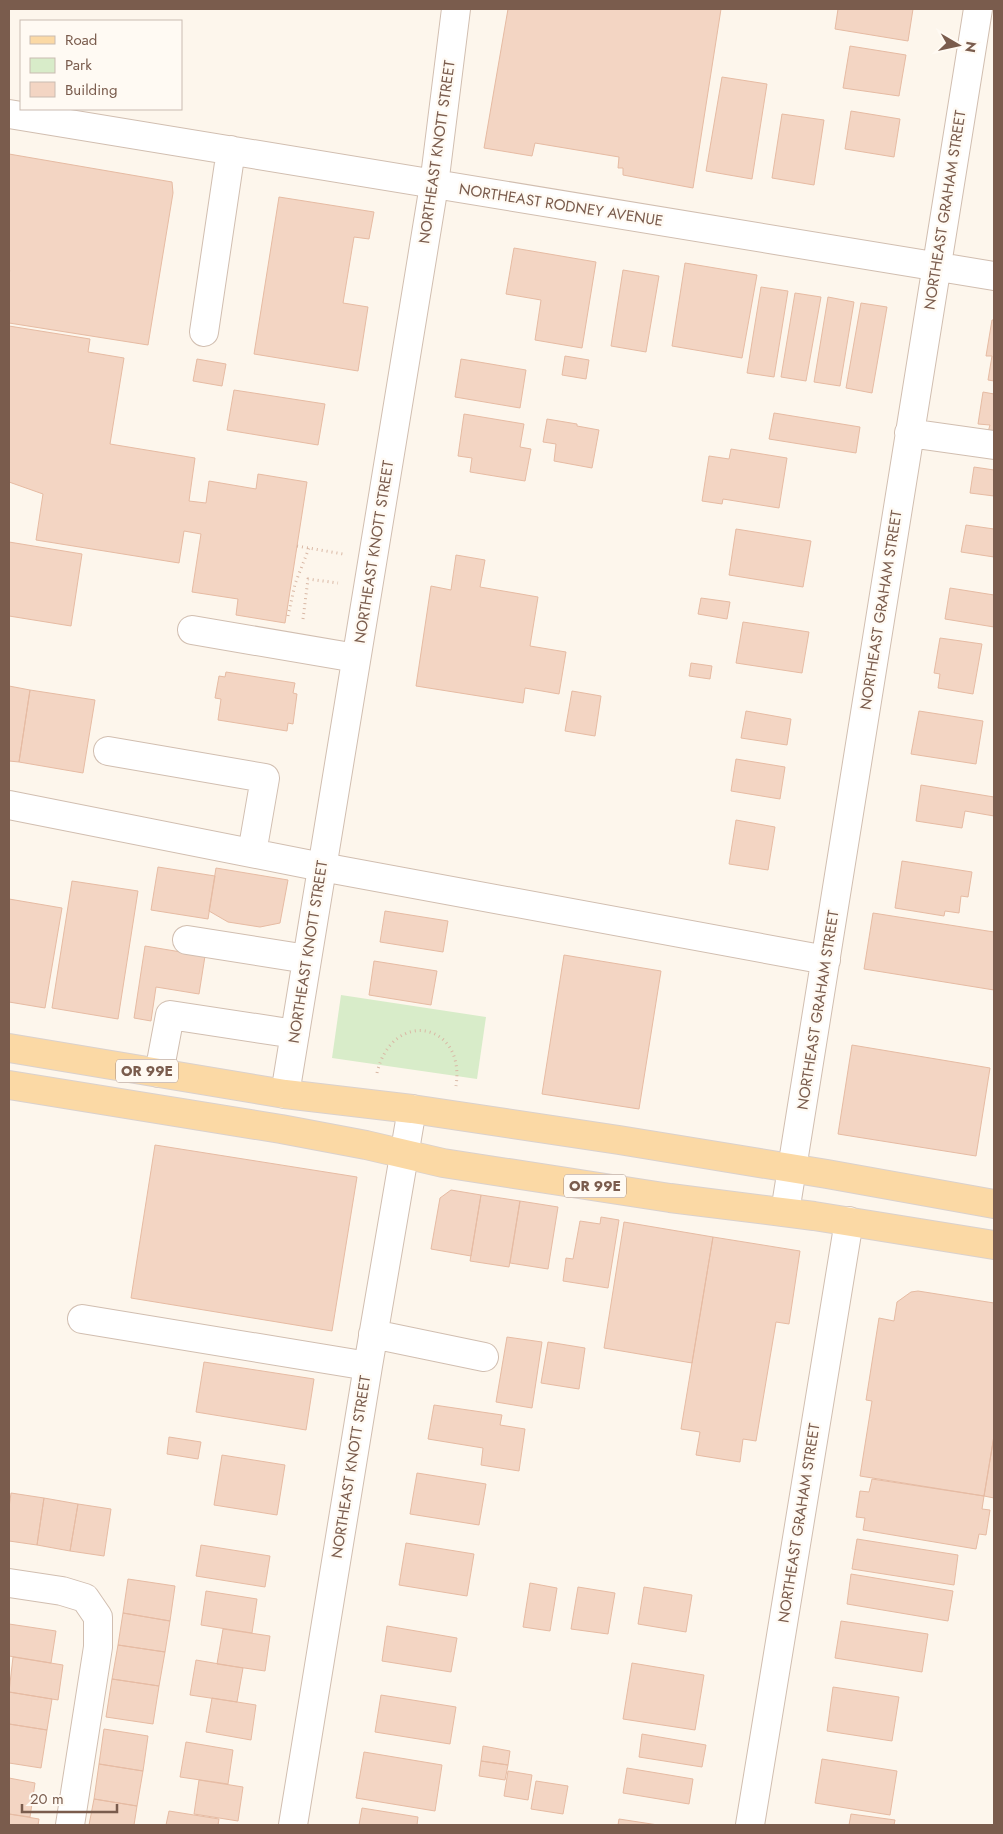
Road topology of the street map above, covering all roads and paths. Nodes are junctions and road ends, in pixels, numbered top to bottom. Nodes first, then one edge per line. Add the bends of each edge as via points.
1 (456, 9) edge
2 (978, 9) edge
3 (9, 114) edge
4 (231, 150) junction
5 (434, 185) junction
6 (936, 266) junction
7 (994, 276) edge
8 (204, 332) dead end
9 (909, 433) junction
10 (994, 445) edge
11 (297, 546) dead end
12 (309, 548) junction
13 (337, 553) dead end
14 (368, 588) junction
15 (288, 618) dead end
16 (302, 620) dead end
17 (192, 630) dead end
18 (356, 658) junction
19 (108, 751) dead end
20 (9, 805) edge
21 (252, 853) junction
22 (322, 867) junction
23 (187, 940) dead end
24 (307, 959) junction
25 (826, 960) junction
26 (295, 1034) junction
27 (9, 1048) edge
28 (159, 1073) junction
29 (376, 1073) dead end
30 (9, 1085) edge
31 (456, 1086) dead end
32 (285, 1094) junction
33 (412, 1109) junction
34 (405, 1154) junction
35 (792, 1169) junction
36 (994, 1204) edge
37 (785, 1212) junction
38 (848, 1221) junction
39 (994, 1245) edge
40 (82, 1319) dead end
41 (373, 1334) junction
42 (484, 1357) dead end
43 (368, 1366) junction
44 (9, 1583) edge
45 (70, 1825) edge
46 (293, 1825) edge
47 (750, 1825) edge

1 - 5 street, NORTHEAST KNOTT STREET
2 - 6 street, NORTHEAST GRAHAM STREET
3 - 4 street, NORTHEAST RODNEY AVENUE
4 - 5 street, NORTHEAST RODNEY AVENUE
4 - 8 street
5 - 6 street, NORTHEAST RODNEY AVENUE
5 - 14 street, NORTHEAST KNOTT STREET
6 - 7 street, NORTHEAST RODNEY AVENUE
6 - 9 street, NORTHEAST GRAHAM STREET
9 - 10 street
9 - 25 street, NORTHEAST GRAHAM STREET
11 - 12 path
12 - 13 path
12 - 15 path via 294,584
14 - 16 path via 308,579
14 - 18 street, NORTHEAST KNOTT STREET
17 - 18 street
18 - 22 street, NORTHEAST KNOTT STREET
19 - 21 street via 265,778
20 - 21 street
21 - 22 street
22 - 24 street, NORTHEAST KNOTT STREET
22 - 25 street
23 - 24 street
24 - 26 street, NORTHEAST KNOTT STREET
25 - 35 street, NORTHEAST GRAHAM STREET
26 - 28 street via 170,1015
26 - 32 street, NORTHEAST KNOTT STREET
27 - 28 main road, OR 99E
28 - 32 main road, OR 99E
29 - 31 path via 380,1059 395,1040 406,1032 423,1030 432,1032 451,1047 458,1064
30 - 34 main road, OR 99E via 281,1129
32 - 33 main road, OR 99E
33 - 34 street, NORTHEAST KNOTT STREET
33 - 35 main road, OR 99E
34 - 37 main road, OR 99E via 531,1177
34 - 41 street, NORTHEAST KNOTT STREET
35 - 36 main road, OR 99E
35 - 37 street, NORTHEAST GRAHAM STREET
37 - 38 main road, OR 99E
38 - 39 main road, OR 99E
38 - 47 street, NORTHEAST GRAHAM STREET
40 - 43 street
41 - 42 street
41 - 43 street, NORTHEAST KNOTT STREET
43 - 46 street, NORTHEAST KNOTT STREET
44 - 45 street via 85,1598 98,1617 98,1647

